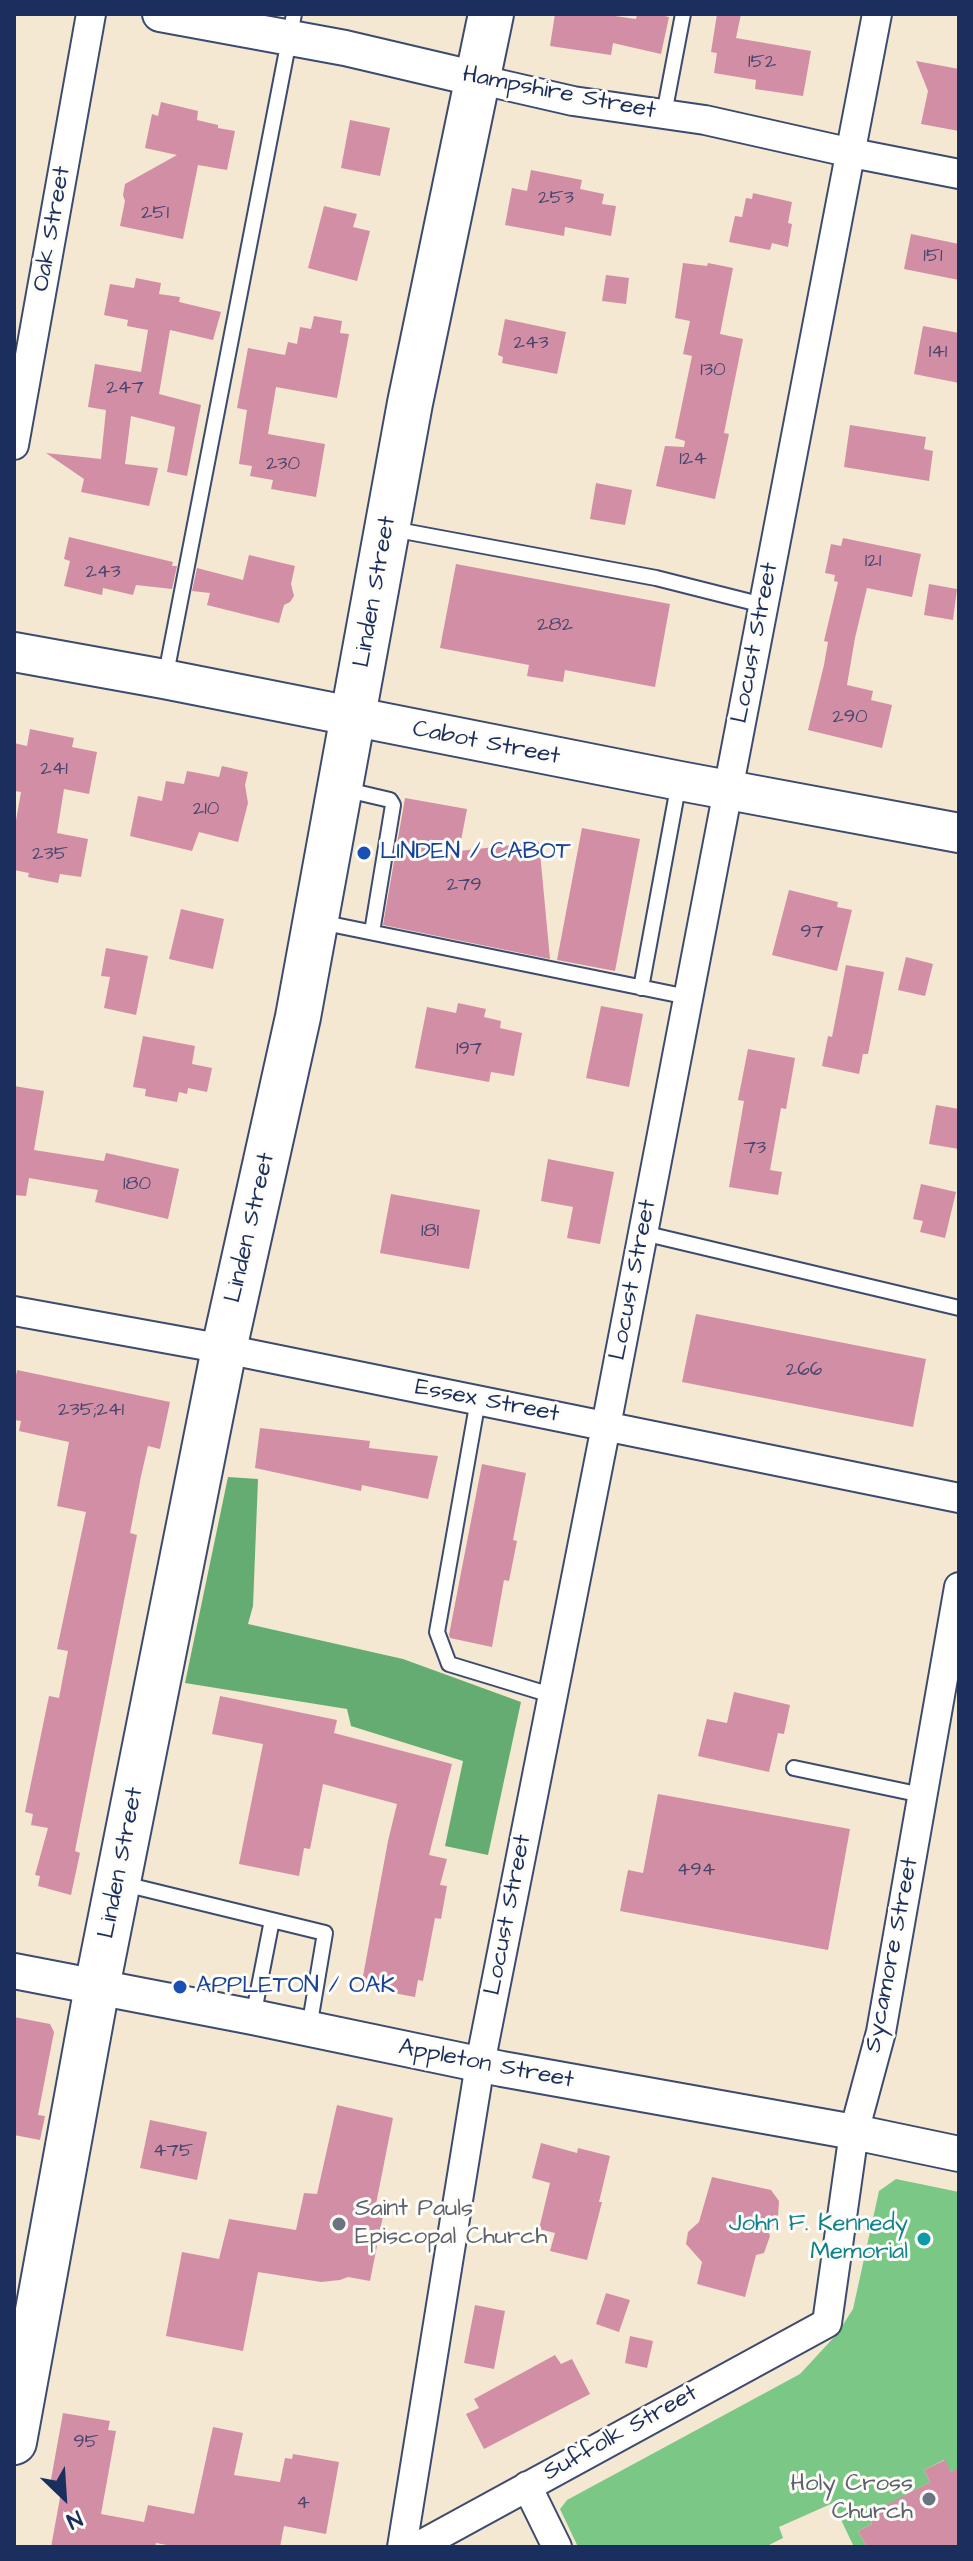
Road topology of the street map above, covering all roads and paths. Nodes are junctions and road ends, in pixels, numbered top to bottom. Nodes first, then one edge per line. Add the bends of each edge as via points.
1 (91, 14) edge
2 (160, 14) edge
3 (491, 14) edge
4 (683, 14) edge
5 (877, 14) edge
6 (292, 26) edge
7 (477, 79) junction
8 (664, 114) junction
9 (852, 153) junction
10 (959, 174) edge
11 (14, 445) edge
12 (388, 528) junction
13 (763, 605) junction
14 (14, 652) edge
15 (164, 679) junction
16 (354, 718) junction
17 (680, 781) junction
18 (340, 788) junction
19 (728, 790) junction
20 (959, 833) edge
21 (315, 921) junction
22 (372, 932) junction
23 (641, 988) junction
24 (688, 997) junction
25 (643, 1233) junction
26 (959, 1308) edge
27 (14, 1311) edge
28 (224, 1349) junction
29 (478, 1400) junction
30 (606, 1426) junction
31 (959, 1498) edge
32 (959, 1587) edge
33 (551, 1695) junction
34 (794, 1768) dead end
35 (922, 1795) junction
36 (118, 1882) junction
37 (272, 1920) junction
38 (14, 1971) edge
39 (97, 1987) junction
40 (253, 2017) junction
41 (309, 2029) junction
42 (480, 2064) junction
43 (854, 2132) junction
44 (959, 2154) edge
45 (827, 2323) joint
46 (14, 2442) edge
47 (527, 2486) junction
48 (402, 2547) edge
49 (417, 2547) edge
50 (557, 2547) edge

1 - 11 street, Oak Street
2 - 6 street, Hampshire Street
3 - 7 main road, Linden Street
4 - 8 lane
5 - 9 street, Locust Street
6 - 7 street, Hampshire Street
6 - 15 lane
7 - 8 street, Hampshire Street
7 - 12 main road, Linden Street
8 - 9 street, Hampshire Street
9 - 10 street, Hampshire Street
9 - 13 street, Locust Street
12 - 13 lane via 656,578
12 - 16 main road, Linden Street
13 - 19 street, Locust Street
14 - 15 main road, Cabot Street
15 - 16 main road, Cabot Street
16 - 17 main road, Cabot Street
16 - 18 main road, Linden Street
17 - 19 main road, Cabot Street
17 - 23 lane
18 - 21 main road, Linden Street
18 - 22 lane via 393,805
19 - 20 main road, Cabot Street
19 - 24 street, Locust Street
21 - 22 lane
21 - 28 main road, Linden Street
22 - 23 lane
23 - 24 lane
24 - 25 street, Locust Street
25 - 26 lane
25 - 30 street, Locust Street
27 - 28 street, Essex Street
28 - 29 street, Essex Street
28 - 36 main road, Linden Street
29 - 30 street, Essex Street
29 - 33 lane via 437,1632 449,1664
30 - 31 street, Essex Street
30 - 33 street, Locust Street
32 - 35 street, Sycamore Street
33 - 42 street, Locust Street
34 - 35 lane
35 - 43 street, Sycamore Street via 881,2032
36 - 37 lane
36 - 39 main road, Linden Street
37 - 40 lane
37 - 41 lane via 325,1933
38 - 39 street, Appleton Street
39 - 40 street, Appleton Street
39 - 46 main road, Linden Street
40 - 41 street, Appleton Street
41 - 42 street, Appleton Street
42 - 43 street, Appleton Street
42 - 48 street, Locust Street
43 - 44 street, Appleton Street
43 - 45 street, Sycamore Street
45 - 47 street, Suffolk Street
47 - 49 street, Suffolk Street
47 - 50 street

